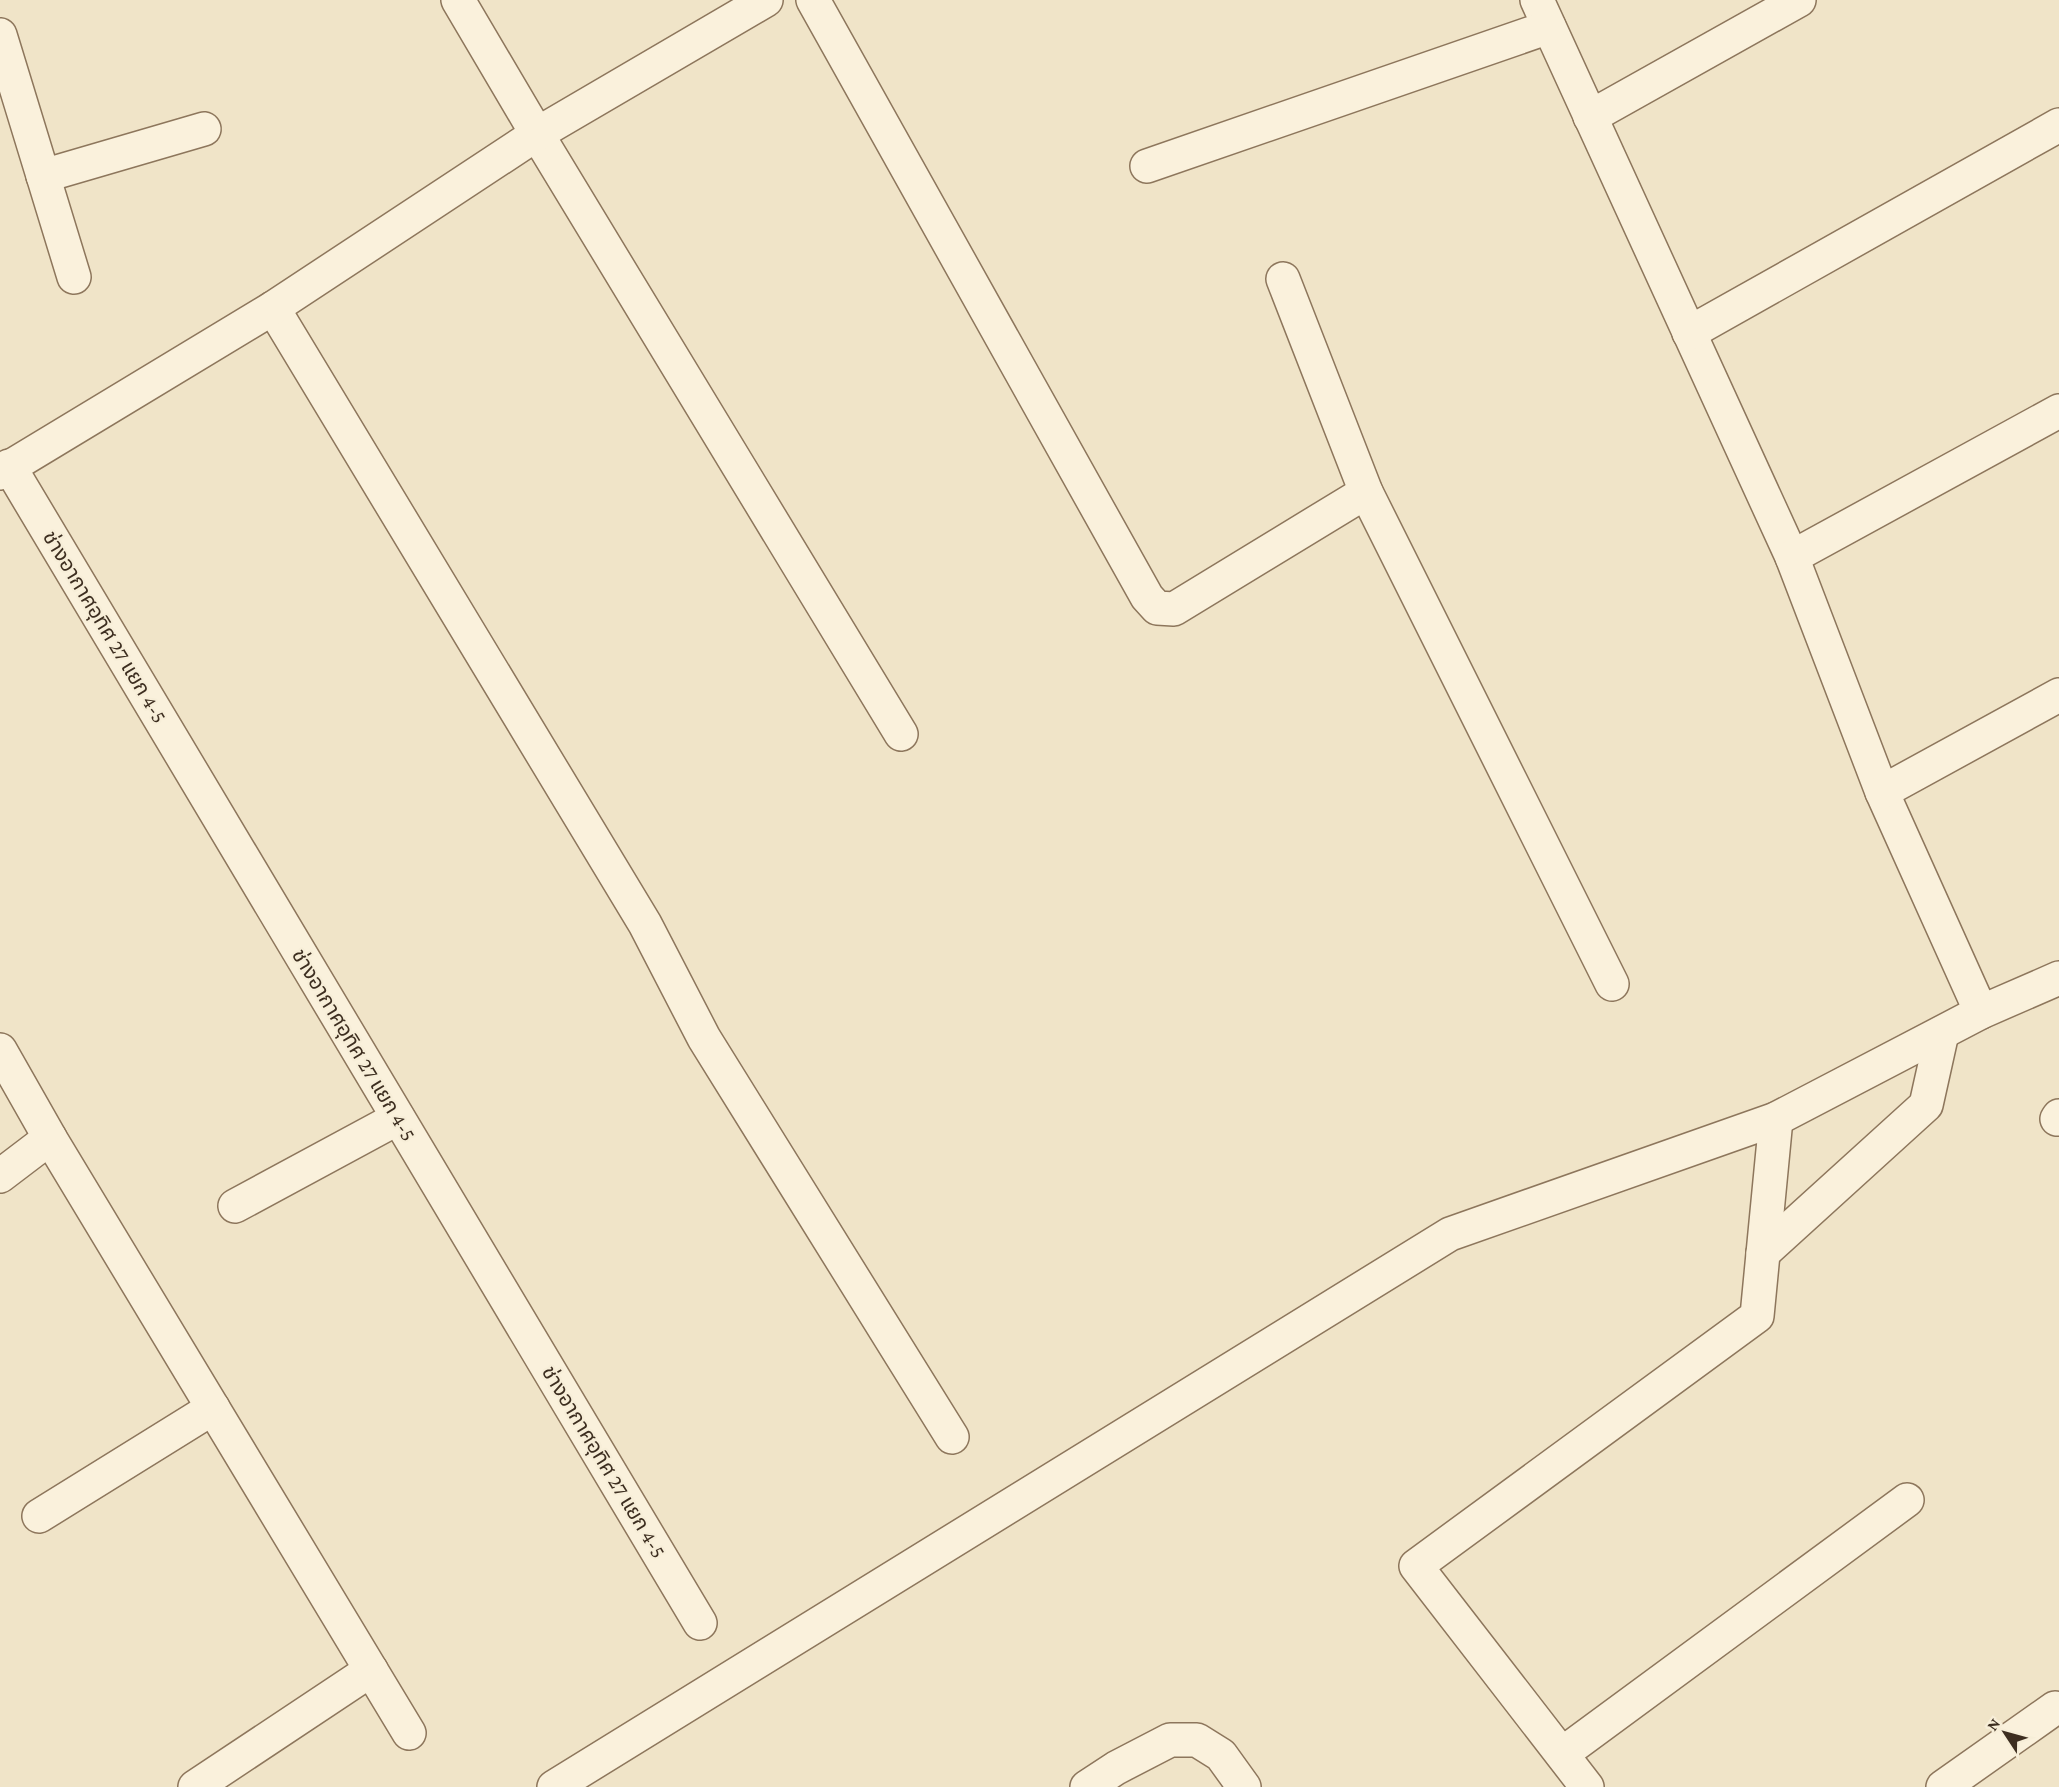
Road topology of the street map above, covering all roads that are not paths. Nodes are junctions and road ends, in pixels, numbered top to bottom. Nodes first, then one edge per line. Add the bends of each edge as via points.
1 (458, 0) edge
2 (766, 0) edge
3 (813, 0) edge
4 (1799, 0) edge
5 (1543, 14) edge
6 (0, 35) edge
7 (1590, 117) junction
8 (2059, 125) edge
9 (204, 129) dead end
10 (537, 134) junction
11 (1147, 166) dead end
12 (43, 176) junction
13 (74, 277) dead end
14 (1283, 279) dead end
15 (273, 308) junction
16 (1689, 333) junction
17 (2059, 411) edge
18 (4, 470) edge
19 (1366, 492) junction
20 (1792, 557) junction
21 (2059, 695) edge
22 (901, 734) dead end
23 (1882, 792) junction
24 (2059, 978) edge
25 (1612, 984) dead end
26 (1981, 1012) junction
27 (1942, 1033) junction
28 (0, 1050) edge
29 (398, 1118) junction
30 (1776, 1119) junction
31 (50, 1138) junction
32 (0, 1176) edge
33 (235, 1206) dead end
34 (1763, 1253) junction
35 (213, 1408) junction
36 (952, 1437) dead end
37 (1907, 1500) dead end
38 (39, 1516) dead end
39 (700, 1623) dead end
40 (371, 1670) junction
41 (2055, 1708) dead end
42 (409, 1733) dead end
43 (1562, 1754) junction
44 (195, 1787) edge
45 (554, 1787) edge
46 (1087, 1787) edge
47 (1244, 1787) edge
48 (1587, 1787) edge
49 (1943, 1787) edge

1 - 10 street
2 - 10 street
3 - 19 street via 1141,587 1157,608 1174,609
4 - 7 street
5 - 7 street
5 - 11 street
6 - 12 street
7 - 16 street
8 - 16 street
9 - 12 street
10 - 15 street
10 - 22 street
12 - 13 street
14 - 19 street
15 - 18 street
15 - 36 street via 645,924 704,1038
16 - 20 street
17 - 20 street
18 - 29 street, ช่างอากาศอุทิศ 27 แยก 4-5
19 - 25 street
20 - 23 street
21 - 23 street
23 - 26 street
24 - 26 street
26 - 27 street
27 - 30 street
27 - 34 street via 1926,1105
28 - 31 street
29 - 33 street
29 - 39 street, ช่างอากาศอุทิศ 27 แยก 4-5
30 - 34 street
30 - 45 street via 1450,1234
31 - 32 street
31 - 35 street
34 - 43 street via 1757,1316 1416,1566
35 - 38 street
35 - 40 street
37 - 43 street
40 - 42 street
40 - 44 street
41 - 49 street
43 - 48 street
46 - 47 street via 1170,1740 1197,1740 1221,1755

